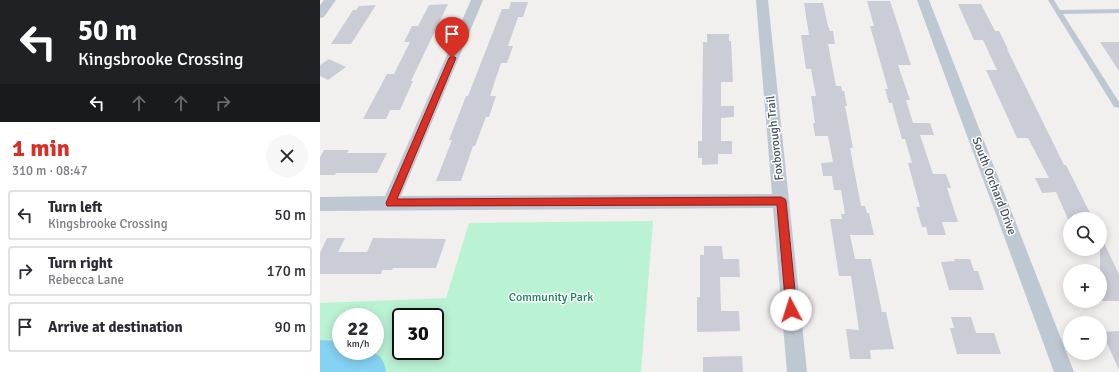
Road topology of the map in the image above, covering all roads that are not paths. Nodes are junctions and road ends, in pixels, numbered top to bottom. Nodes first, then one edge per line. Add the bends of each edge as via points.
1 (330, 0) edge
2 (477, 0) edge
3 (762, 0) edge
4 (923, 0) edge
5 (1051, 0) edge
6 (1119, 11) edge
7 (1059, 12) junction
8 (320, 14) edge
9 (1119, 105) edge
10 (781, 201) junction
11 (390, 203) junction
12 (320, 204) edge
13 (797, 372) edge
14 (1064, 372) edge

1 - 8 street
2 - 11 street
3 - 10 street, Foxborough Trail
4 - 14 street, South Orchard Drive
5 - 7 lane
6 - 7 lane
7 - 9 lane
10 - 11 street
10 - 13 street, Foxborough Trail
11 - 12 street

